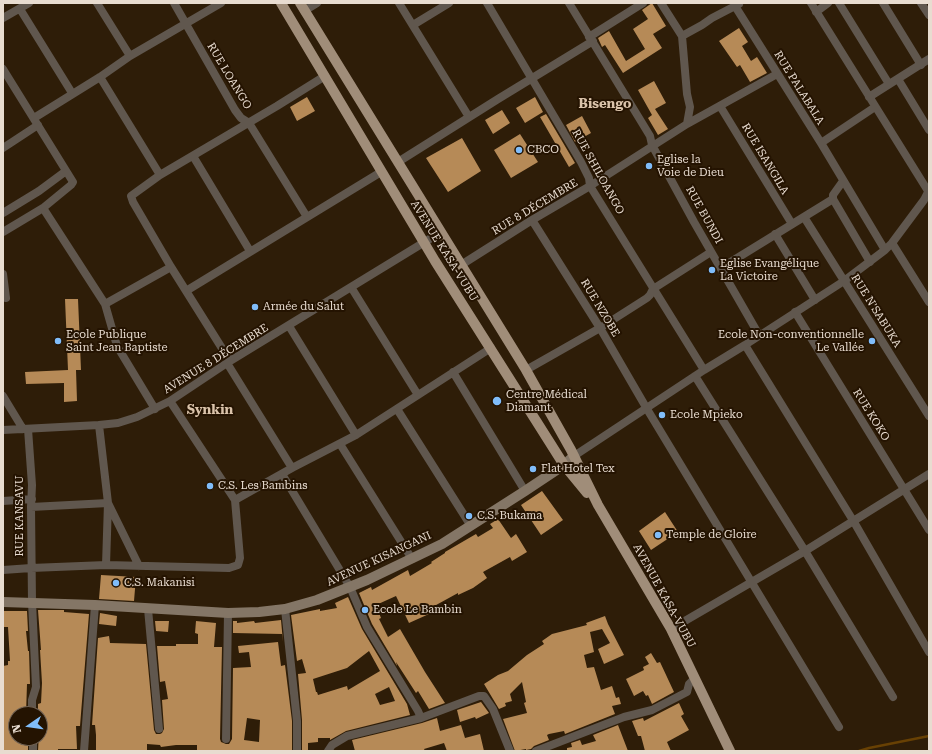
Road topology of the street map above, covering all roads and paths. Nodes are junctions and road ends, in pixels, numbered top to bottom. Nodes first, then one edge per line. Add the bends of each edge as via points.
1 (28, 3) edge
2 (97, 3) edge
3 (174, 3) edge
4 (221, 3) edge
5 (281, 3) edge
6 (316, 3) edge
7 (399, 3) edge
8 (448, 3) edge
9 (487, 3) edge
10 (569, 3) edge
11 (643, 3) edge
12 (661, 3) edge
13 (811, 3) edge
14 (828, 3) edge
15 (839, 3) edge
16 (883, 3) edge
17 (921, 3) edge
18 (737, 4) edge
19 (302, 7) edge
20 (20, 9) junction
21 (816, 12) junction
22 (929, 15) edge
23 (3, 18) edge
24 (186, 24) junction
25 (413, 25) junction
26 (682, 36) junction
27 (591, 39) junction
28 (130, 56) junction
29 (929, 60) edge
30 (921, 65) junction
31 (3, 69) edge
32 (777, 74) junction
33 (100, 76) junction
34 (326, 76) junction
35 (532, 78) junction
36 (898, 79) junction
37 (889, 84) junction
38 (72, 93) junction
39 (869, 97) junction
40 (720, 106) junction
41 (875, 107) junction
42 (469, 117) junction
43 (34, 118) junction
44 (249, 123) junction
45 (687, 124) junction
46 (38, 125) junction
47 (929, 130) edge
48 (821, 143) junction
49 (652, 146) junction
50 (3, 148) edge
51 (192, 156) junction
52 (398, 162) junction
53 (66, 171) junction
54 (381, 172) junction
55 (160, 176) junction
56 (843, 181) junction
57 (590, 186) junction
58 (929, 191) edge
59 (833, 199) junction
60 (927, 203) edge
61 (43, 208) junction
62 (3, 213) edge
63 (307, 217) junction
64 (804, 217) junction
65 (532, 220) junction
66 (792, 224) junction
67 (3, 232) edge
68 (441, 232) junction
69 (775, 234) junction
70 (424, 242) junction
71 (892, 243) junction
72 (885, 250) junction
73 (250, 251) junction
74 (711, 252) junction
75 (870, 262) junction
76 (461, 265) junction
77 (170, 267) junction
78 (721, 268) junction
79 (3, 274) edge
80 (844, 281) junction
81 (352, 287) junction
82 (653, 289) junction
83 (186, 291) junction
84 (6, 298) dead end
85 (815, 300) junction
86 (929, 302) edge
87 (105, 304) junction
88 (795, 312) junction
89 (289, 326) junction
90 (600, 328) junction
91 (759, 335) junction
92 (745, 345) junction
93 (491, 348) junction
94 (229, 362) junction
95 (526, 370) junction
96 (704, 370) junction
97 (453, 372) junction
98 (694, 376) junction
99 (418, 395) junction
100 (3, 396) edge
101 (170, 401) junction
102 (647, 408) junction
103 (155, 409) junction
104 (397, 409) junction
105 (929, 416) edge
106 (99, 425) junction
107 (25, 429) junction
108 (3, 430) edge
109 (356, 435) junction
110 (340, 444) junction
111 (574, 456) junction
112 (564, 465) junction
113 (292, 468) junction
114 (282, 474) junction
115 (929, 474) edge
116 (904, 490) junction
117 (525, 491) junction
118 (234, 500) junction
119 (3, 501) edge
120 (31, 503) junction
121 (108, 503) junction
122 (598, 505) junction
123 (854, 522) junction
124 (471, 526) junction
125 (929, 530) edge
126 (805, 551) junction
127 (412, 559) junction
128 (106, 565) junction
129 (139, 566) junction
130 (31, 568) junction
131 (3, 570) edge
132 (753, 582) junction
133 (350, 587) junction
134 (3, 602) edge
135 (32, 602) junction
136 (95, 605) junction
137 (148, 609) junction
138 (285, 609) junction
139 (228, 613) junction
140 (671, 629) junction
141 (929, 652) edge
142 (695, 678) junction
143 (893, 697) dead end
144 (32, 706) edge
145 (421, 718) junction
146 (839, 727) dead end
147 (159, 729) dead end
148 (226, 739) dead end
149 (84, 751) edge
150 (297, 751) edge
151 (328, 751) edge
152 (510, 751) edge
153 (536, 751) edge
154 (730, 751) edge

1 - 20 street
2 - 28 street
3 - 24 street, RUE LOANGO
4 - 24 street
5 - 34 main road, AVENUE KASA-VUBU
6 - 19 street
7 - 25 street
8 - 25 street
9 - 35 street, RUE SHILOANGO
10 - 27 street, RUE BUNDI
11 - 27 street
12 - 26 street
13 - 21 street
14 - 21 street
15 - 37 street
16 - 30 street
17 - 22 street
18 - 26 street
18 - 32 street, RUE PALABALA
19 - 52 main road, AVENUE KASA-VUBU
20 - 23 street
20 - 38 street
21 - 39 street
24 - 28 street
24 - 44 street, RUE LOANGO via 240,118
25 - 42 street
26 - 45 street via 690,107
27 - 35 street
27 - 49 street, RUE BUNDI via 650,136
28 - 33 street
29 - 30 street
30 - 36 street
31 - 43 street
32 - 40 street, RUE 8 DÉCEMBRE
32 - 48 street, RUE PALABALA
33 - 38 street
33 - 55 street
34 - 44 street
34 - 54 main road, AVENUE KASA-VUBU
35 - 42 street
35 - 57 street, RUE SHILOANGO via 581,162
36 - 37 street
36 - 47 street
37 - 39 street
38 - 43 street
39 - 41 street
40 - 45 street, RUE 8 DÉCEMBRE
40 - 66 street, RUE ISANGILA
41 - 48 street
41 - 58 street
42 - 52 street
43 - 46 street
44 - 51 street
44 - 63 street, RUE LOANGO
45 - 49 street, RUE 8 DÉCEMBRE
46 - 50 street
46 - 53 street
48 - 56 street, RUE PALABALA
49 - 57 street, RUE 8 DÉCEMBRE
49 - 74 street, RUE BUNDI
51 - 55 street
51 - 73 street
52 - 68 main road, AVENUE KASA-VUBU
53 - 61 street via 72,185
53 - 62 street
54 - 63 street
54 - 70 main road, AVENUE KASA-VUBU
55 - 77 street via 131,196
56 - 59 street
56 - 72 street, RUE PALABALA
57 - 65 street, RUE 8 DÉCEMBRE
57 - 82 street, RUE SHILOANGO
58 - 60 street
59 - 64 street
59 - 75 street
60 - 71 street
61 - 67 street
61 - 87 street
63 - 73 street
64 - 66 street
64 - 80 street, RUE N'SABUKA
65 - 76 street, RUE 8 DÉCEMBRE
65 - 90 street, RUE NZOBE
66 - 69 street
68 - 70 street, AVENUE 8 DÉCEMBRE
68 - 76 main road, AVENUE KASA-VUBU
69 - 78 street
69 - 85 street
70 - 81 street, AVENUE 8 DÉCEMBRE
70 - 93 main road, AVENUE KASA-VUBU
71 - 72 street
71 - 86 street
72 - 75 street
73 - 83 street
74 - 78 street, RUE BUNDI
74 - 82 street
75 - 80 street
76 - 95 main road, AVENUE KASA-VUBU
77 - 83 street
77 - 87 street
78 - 91 street, RUE BUNDI
79 - 84 street
80 - 85 street
80 - 105 street, RUE N'SABUKA
81 - 89 street, AVENUE 8 DÉCEMBRE
81 - 99 street
82 - 90 street via 647,298
82 - 96 street, RUE SHILOANGO
83 - 94 street
85 - 88 street
87 - 103 street via 117,346
88 - 91 street
88 - 116 street, RUE KOKO
89 - 94 street, AVENUE 8 DÉCEMBRE
89 - 109 street
90 - 95 street
90 - 102 street, RUE NZOBE
91 - 92 street
92 - 96 street
92 - 123 street
93 - 97 street
93 - 112 main road, AVENUE KASA-VUBU
94 - 101 street, AVENUE 8 DÉCEMBRE
94 - 113 street
95 - 111 main road, AVENUE KASA-VUBU
96 - 98 street
97 - 99 street
97 - 117 street
98 - 102 street
98 - 126 street
99 - 104 street
100 - 107 street, RUE KANSAVU
101 - 103 street, AVENUE 8 DÉCEMBRE
101 - 118 street
102 - 111 street
102 - 132 street, RUE NZOBE
103 - 106 street, AVENUE 8 DÉCEMBRE via 129,420
104 - 109 street
104 - 124 street
106 - 107 street, AVENUE 8 DÉCEMBRE
106 - 121 street
107 - 108 street, AVENUE 8 DÉCEMBRE
107 - 120 street, RUE KANSAVU via 32,485
109 - 110 street
110 - 113 street
110 - 127 street
111 - 112 street, AVENUE KISANGANI
111 - 122 main road, AVENUE KASA-VUBU
112 - 117 street, AVENUE KISANGANI
112 - 122 main road, AVENUE KASA-VUBU
113 - 114 street
114 - 118 street
114 - 133 street
115 - 116 street
116 - 123 street
116 - 125 street, RUE KOKO
117 - 124 street, AVENUE KISANGANI
118 - 129 street via 240,558 238,566
119 - 120 street
120 - 121 street
120 - 130 street, RUE KANSAVU
121 - 128 street
121 - 129 street
122 - 140 main road, AVENUE KASA-VUBU
123 - 126 street
123 - 141 street
124 - 127 street, AVENUE KISANGANI
126 - 132 street
126 - 143 street
127 - 133 street, AVENUE KISANGANI
128 - 129 street
128 - 130 street
130 - 131 street
130 - 135 street, RUE KANSAVU
132 - 140 street
132 - 146 street, RUE NZOBE
133 - 138 street, AVENUE KISANGANI
133 - 145 street via 367,627
134 - 135 street, AVENUE KISANGANI
135 - 136 street, AVENUE KISANGANI
135 - 144 street, RUE KANSAVU via 36,686
136 - 137 street, AVENUE KISANGANI
136 - 149 street
137 - 139 street, AVENUE KISANGANI
137 - 147 street
138 - 139 street, AVENUE KISANGANI
138 - 150 street via 298,721
139 - 148 street
140 - 142 main road, AVENUE KASA-VUBU
142 - 153 street via 689,684 687,692 652,710 624,717
142 - 154 main road, AVENUE KASA-VUBU
145 - 151 street via 347,736 332,745
145 - 152 street via 484,696 493,709

